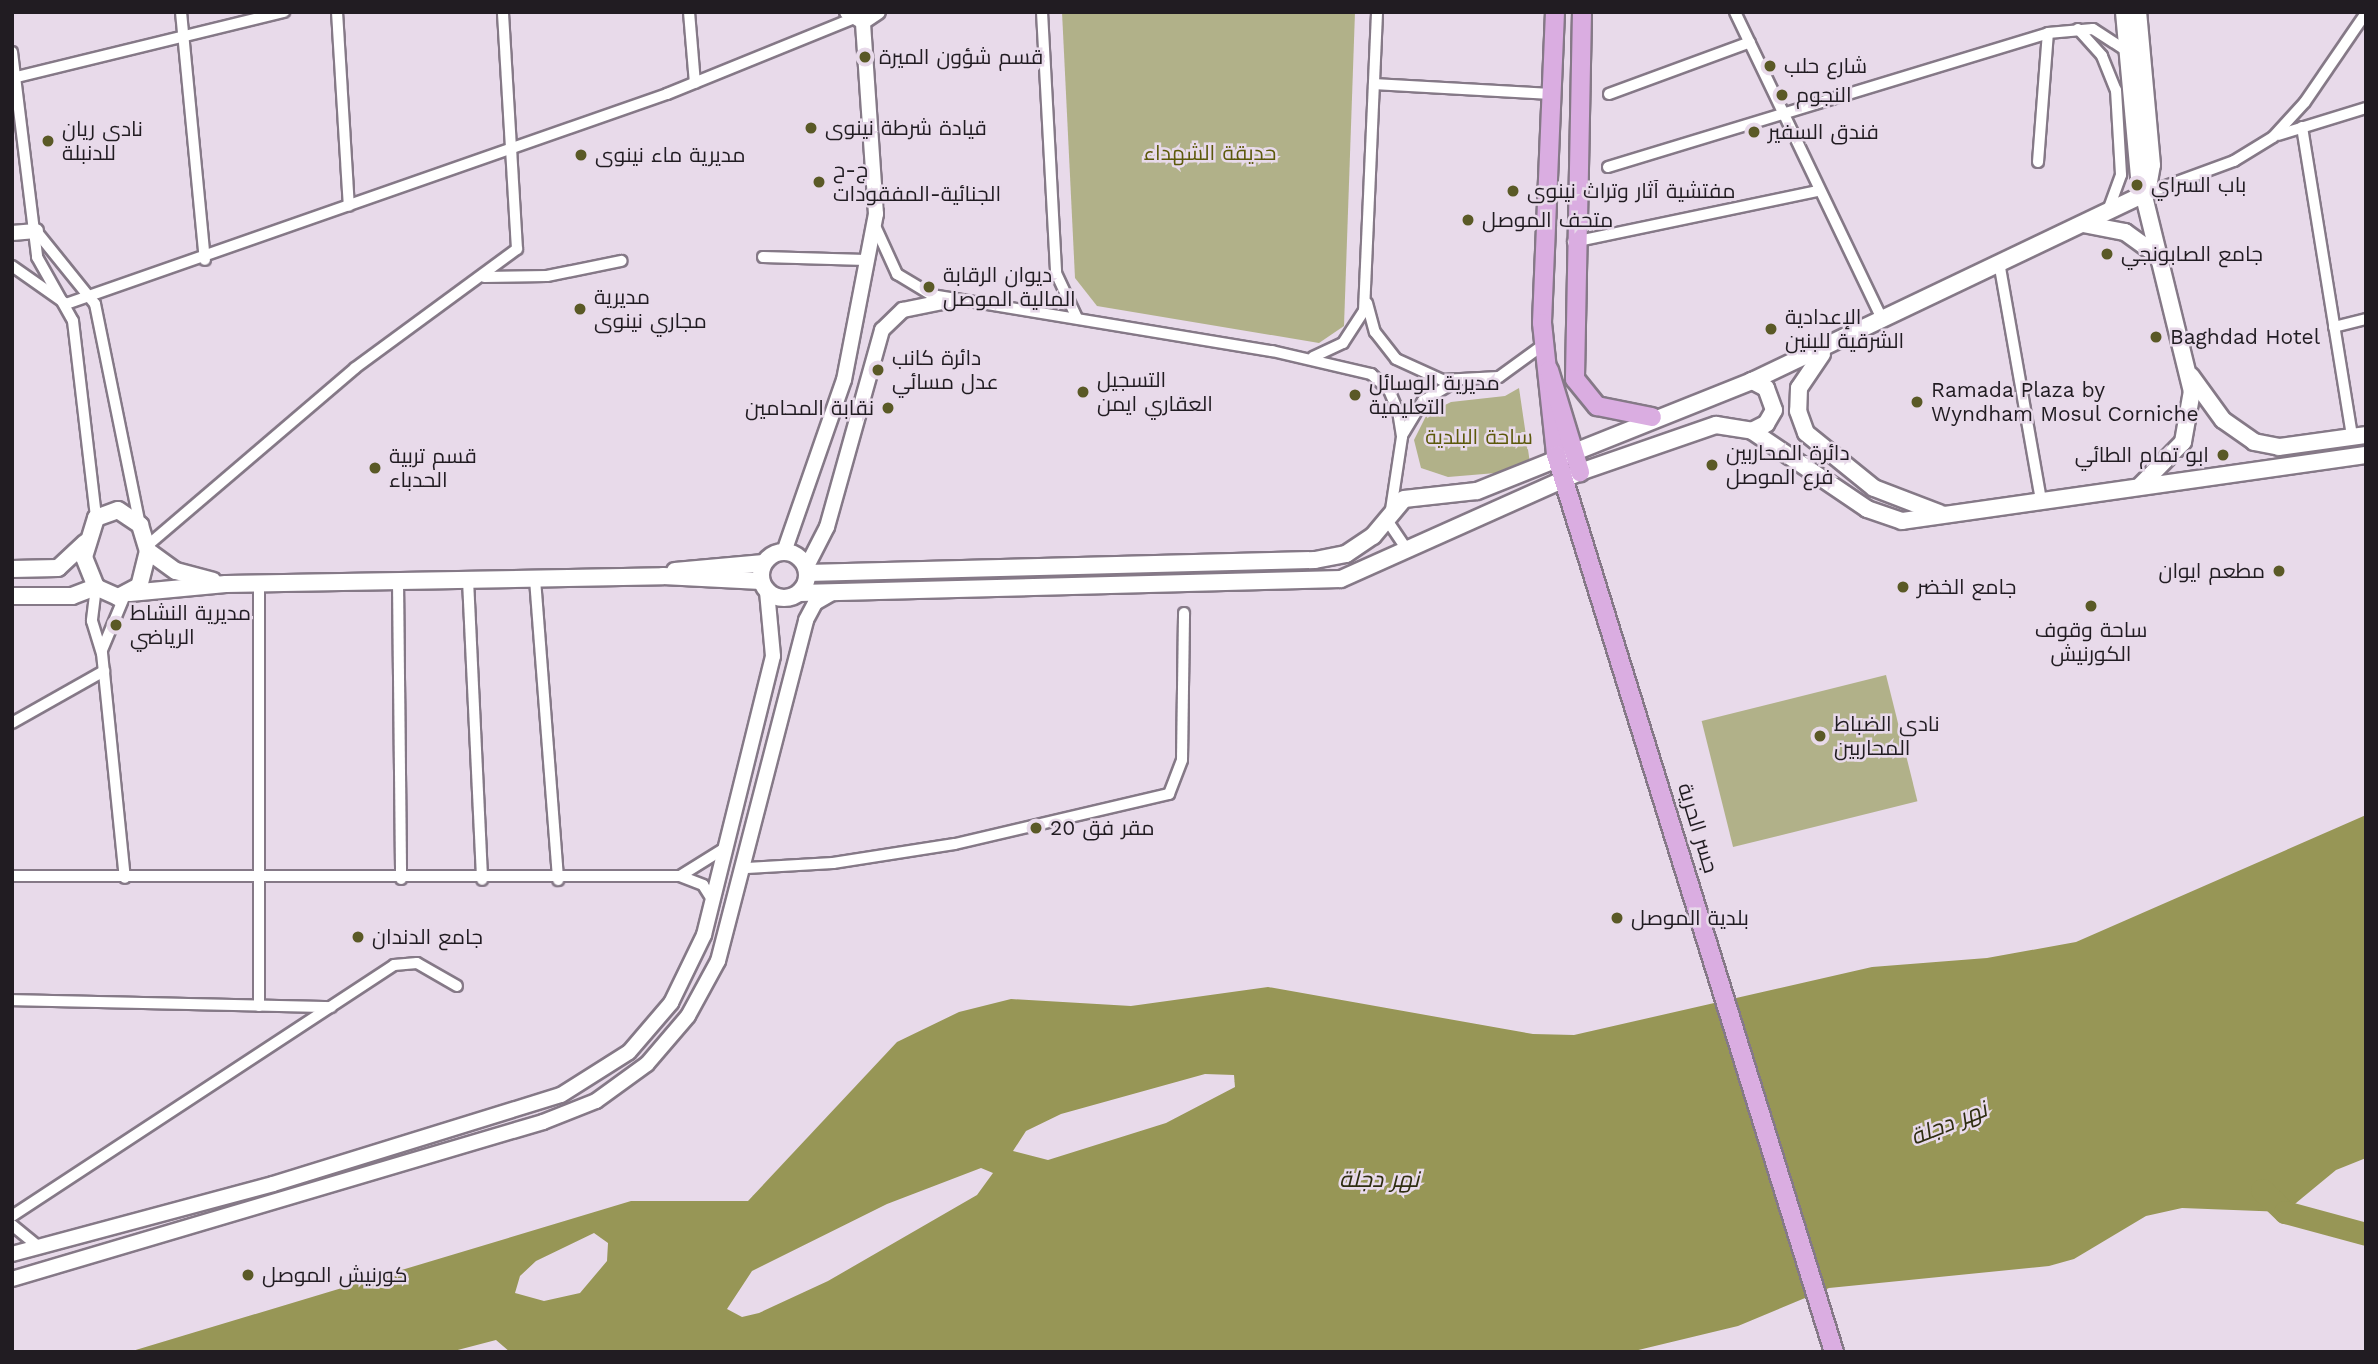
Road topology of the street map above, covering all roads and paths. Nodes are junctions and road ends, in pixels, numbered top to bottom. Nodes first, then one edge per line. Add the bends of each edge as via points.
1 (181, 12) edge
2 (284, 12) edge
3 (337, 12) edge
4 (503, 12) edge
5 (689, 12) edge
6 (878, 12) edge
7 (1042, 12) edge
8 (1377, 12) edge
9 (1555, 12) edge
10 (1582, 12) edge
11 (1735, 12) edge
12 (2123, 12) edge
13 (2138, 12) edge
14 (2366, 13) edge
15 (854, 18) edge
16 (2078, 29) junction
17 (2048, 33) junction
18 (183, 36) junction
19 (1750, 42) junction
20 (2127, 51) junction
21 (12, 52) edge
22 (17, 77) junction
23 (695, 83) junction
24 (1374, 84) junction
25 (1551, 94) junction
26 (1609, 94) dead end
27 (2366, 108) edge
28 (1780, 110) junction
29 (2302, 127) junction
30 (2273, 136) junction
31 (515, 146) junction
32 (2038, 162) dead end
33 (1608, 167) dead end
34 (1817, 191) junction
35 (2147, 193) junction
36 (349, 206) junction
37 (2108, 212) junction
38 (876, 214) junction
39 (2081, 224) junction
40 (36, 231) junction
41 (12, 233) edge
42 (1573, 242) junction
43 (764, 257) dead end
44 (2161, 258) junction
45 (205, 260) junction
46 (866, 260) junction
47 (621, 261) dead end
48 (1999, 262) junction
49 (12, 266) edge
50 (484, 277) junction
51 (92, 296) junction
52 (1366, 299) junction
53 (952, 300) junction
54 (66, 304) junction
55 (1077, 318) junction
56 (2366, 319) edge
57 (1883, 321) junction
58 (2334, 327) junction
59 (1543, 345) junction
60 (1826, 350) junction
61 (1308, 358) junction
62 (1544, 365) junction
63 (2189, 374) junction
64 (1459, 381) junction
65 (1752, 381) junction
66 (1651, 417) junction
67 (1752, 431) junction
68 (2359, 436) edge
69 (1402, 437) junction
70 (2298, 445) junction
71 (1573, 448) junction
72 (1556, 454) junction
73 (2366, 455) edge
74 (2303, 466) junction
75 (1571, 476) junction
76 (2132, 489) junction
77 (2041, 501) junction
78 (1391, 509) junction
79 (1939, 513) junction
80 (96, 518) junction
81 (140, 525) junction
82 (85, 543) junction
83 (148, 548) junction
84 (1408, 551) junction
85 (784, 552) junction
86 (764, 563) junction
87 (12, 569) edge
88 (807, 570) junction
89 (663, 576) junction
90 (536, 579) junction
91 (398, 580) junction
92 (468, 580) junction
93 (226, 584) junction
94 (260, 584) junction
95 (764, 586) junction
96 (96, 587) junction
97 (837, 592) junction
98 (800, 593) junction
99 (127, 594) junction
100 (12, 596) edge
101 (1184, 613) dead end
102 (102, 653) junction
103 (104, 671) junction
104 (759, 721) junction
105 (12, 723) edge
106 (780, 725) junction
107 (727, 845) junction
108 (747, 868) junction
109 (12, 876) edge
110 (261, 876) junction
111 (680, 876) junction
112 (125, 878) junction
113 (401, 878) junction
114 (482, 880) junction
115 (558, 880) junction
116 (713, 901) junction
117 (704, 935) junction
118 (725, 942) junction
119 (457, 986) dead end
120 (12, 1000) edge
121 (259, 1006) junction
122 (331, 1007) junction
123 (12, 1216) edge
124 (12, 1225) edge
125 (39, 1247) junction
126 (12, 1254) edge
127 (12, 1279) edge
128 (1835, 1352) edge

1 - 18 street
2 - 18 street
3 - 36 street
4 - 31 street
5 - 23 street
6 - 15 street
7 - 55 street via 1056,273
8 - 24 street
9 - 25 main road
10 - 42 main road
11 - 19 street
12 - 20 main road
13 - 35 main road via 2152,165
14 - 30 street via 2305,102
15 - 23 street
15 - 38 street
16 - 17 street
16 - 20 street via 2101,32
16 - 37 street via 2102,56 2116,90 2121,175
17 - 28 street
17 - 32 street
18 - 22 street
18 - 45 street
19 - 26 street
19 - 28 street
20 - 35 main road via 2138,170
21 - 22 street
22 - 40 street
23 - 31 street
24 - 25 street
24 - 52 street
25 - 59 main road
27 - 29 street
28 - 33 street
28 - 34 street
29 - 30 street
29 - 58 street
30 - 35 street via 2234,161
31 - 36 street
31 - 50 street via 517,249
34 - 42 street
34 - 57 street
35 - 37 main road
35 - 44 main road
36 - 45 street
37 - 39 main road
38 - 46 street
38 - 53 street via 878,242 897,274 916,290
39 - 44 main road via 2125,232
39 - 48 main road
40 - 41 street
40 - 51 street
40 - 54 street via 40,267
42 - 66 main road via 1578,387 1605,410
43 - 46 street
44 - 63 main road
45 - 51 street
46 - 85 street via 845,380
47 - 50 street via 547,276
48 - 57 main road
48 - 77 street
49 - 54 street
50 - 83 street via 355,368
51 - 54 street
51 - 81 street
52 - 61 street via 1352,334 1332,351
52 - 64 street via 1375,332 1396,359 1425,376
53 - 55 street
53 - 88 street via 903,310 882,330 827,527
54 - 80 street
55 - 61 street
56 - 58 street
57 - 60 main road
58 - 68 street
59 - 62 main road
59 - 64 street via 1512,372
60 - 65 main road
60 - 79 main road via 1799,388 1797,411 1806,433 1874,488
61 - 69 street via 1378,378 1393,396
62 - 71 main road via 1555,379
62 - 72 main road
63 - 70 main road via 2242,436 2266,445
63 - 76 main road via 2192,409 2183,443 2162,471
64 - 69 street via 1423,401
65 - 66 main road
65 - 67 main road via 1766,388 1774,410 1766,424
66 - 71 main road
67 - 75 main road via 1704,426
67 - 79 main road via 1878,515 1902,522
68 - 70 main road
69 - 78 street
70 - 74 main road
71 - 72 main road
71 - 75 main road
72 - 75 main road
72 - 78 main road via 1478,491 1412,496
73 - 74 main road
74 - 76 main road
75 - 84 main road
75 - 128 main road, جسر الحرية
76 - 77 main road
77 - 79 main road
78 - 84 street via 1393,537
78 - 88 main road via 1365,543 1326,559
80 - 81 main road via 118,510
80 - 82 main road
81 - 83 main road
82 - 87 main road via 58,568
82 - 96 main road
83 - 93 main road via 176,570
83 - 99 main road via 144,575
84 - 97 main road via 1362,572 1319,582
85 - 86 main road
85 - 88 main road
86 - 89 main road
86 - 95 main road
88 - 98 main road
89 - 90 main road
89 - 95 main road
90 - 92 main road
90 - 115 street
91 - 92 main road
91 - 94 main road
91 - 113 street
92 - 114 street
93 - 94 main road
93 - 99 main road
94 - 110 street
95 - 98 main road via 783,599
95 - 104 street via 776,639
96 - 99 main road
96 - 100 main road via 72,596
96 - 102 street via 93,621
97 - 98 main road
97 - 106 street via 809,612
99 - 102 street
101 - 108 street via 1182,760 1169,794 955,844 833,863
102 - 103 street
103 - 105 street
103 - 112 street
104 - 106 street
104 - 107 street
106 - 108 street
107 - 111 street
107 - 116 street
108 - 118 street
109 - 112 street
110 - 112 street
110 - 113 street
110 - 121 street
111 - 115 street
111 - 116 street via 703,885
113 - 114 street
114 - 115 street
116 - 117 street
117 - 118 street
117 - 125 street via 684,981 650,1030 606,1069 561,1095
118 - 127 street via 705,989 668,1042 596,1101 543,1122
119 - 122 street via 405,962
120 - 121 street
121 - 122 street
122 - 123 street
124 - 125 street
125 - 126 street

